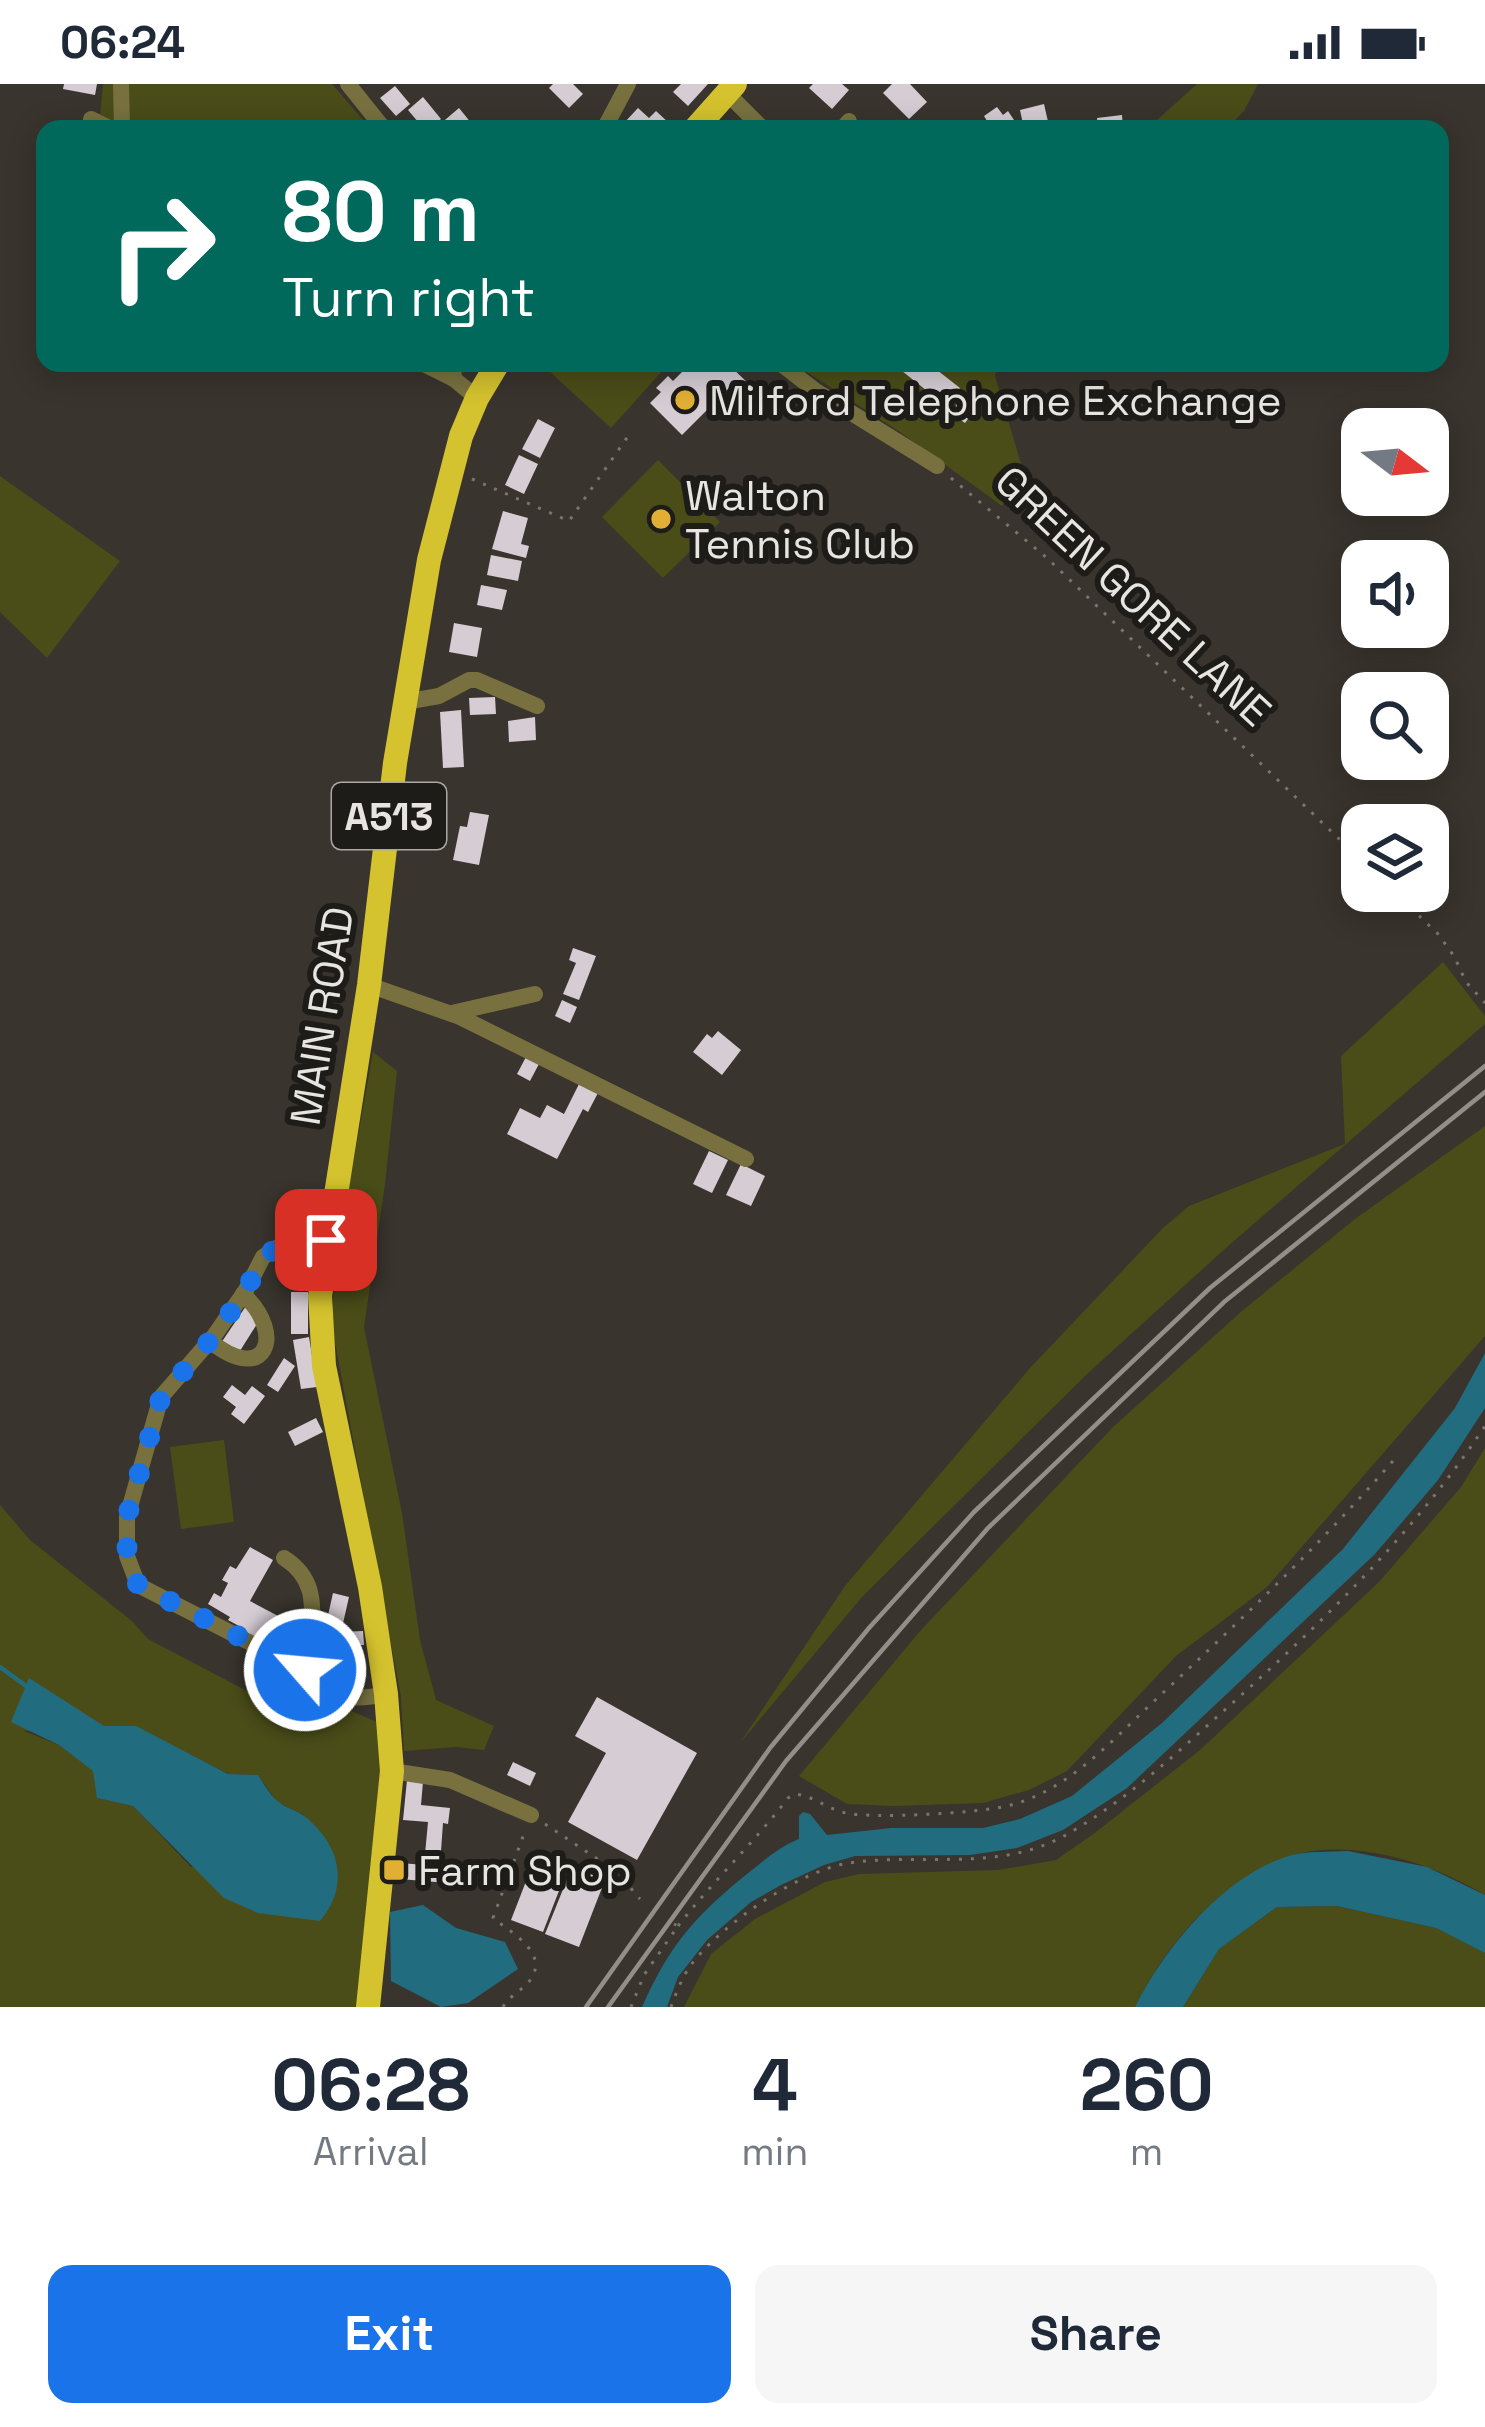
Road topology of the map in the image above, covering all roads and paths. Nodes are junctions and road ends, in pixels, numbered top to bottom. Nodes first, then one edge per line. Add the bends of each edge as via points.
1 (121, 84) edge
2 (348, 84) edge
3 (628, 84) edge
4 (731, 88) edge
5 (122, 120) edge
6 (377, 120) edge
7 (609, 120) edge
8 (703, 120) edge
9 (756, 120) edge
10 (454, 372) edge
11 (493, 372) edge
12 (792, 372) edge
13 (477, 398) junction
14 (631, 432) dead end
15 (937, 466) joint
16 (450, 470) junction
17 (404, 703) junction
18 (537, 706) dead end
19 (1341, 841) edge
20 (1415, 912) edge
21 (369, 985) junction
22 (535, 994) dead end
23 (1484, 1000) edge
24 (452, 1013) junction
25 (746, 1159) dead end
26 (326, 1240) junction
27 (243, 1294) junction
28 (210, 1340) junction
29 (1485, 1426) edge
30 (1398, 1455) dead end
31 (284, 1558) dead end
32 (316, 1679) junction
33 (386, 1694) junction
34 (392, 1771) junction
35 (531, 1815) junction
36 (640, 1899) dead end
37 (368, 2007) edge
38 (503, 2007) edge
39 (631, 2007) edge
40 (671, 2007) edge

1 - 5 street
2 - 6 street
3 - 7 street
4 - 8 highway
4 - 9 street
10 - 13 street
11 - 13 highway, A513
12 - 15 street, GREEN GORE LANE
13 - 16 highway, MAIN ROAD / A513
14 - 16 path via 569,521
15 - 19 path, GREEN GORE LANE via 1047,558
16 - 17 highway, MAIN ROAD / A513
17 - 18 street via 477,680
17 - 21 highway, MAIN ROAD / A513
20 - 23 path
21 - 24 street
21 - 26 highway, MAIN ROAD / A513
22 - 24 street
24 - 25 street
26 - 27 street via 290,1240 263,1257
26 - 33 highway, MAIN ROAD / A513 via 320,1331
27 - 28 street
27 - 28 street via 264,1317 259,1355 239,1359
28 - 32 street via 161,1397 127,1517 127,1556 138,1585
29 - 40 path via 1350,1592 1111,1805 1057,1840 1013,1856 831,1868 735,1921 688,1968
30 - 39 path via 1265,1598 1060,1783 1004,1807 968,1811 851,1815 788,1798 676,1925
31 - 32 street via 310,1582
32 - 33 street via 353,1701
33 - 34 highway, MAIN ROAD / A513
34 - 35 street via 450,1780
34 - 37 highway, MAIN ROAD / A513
35 - 36 path via 617,1872
35 - 38 path via 493,1918 530,1946 535,1969

